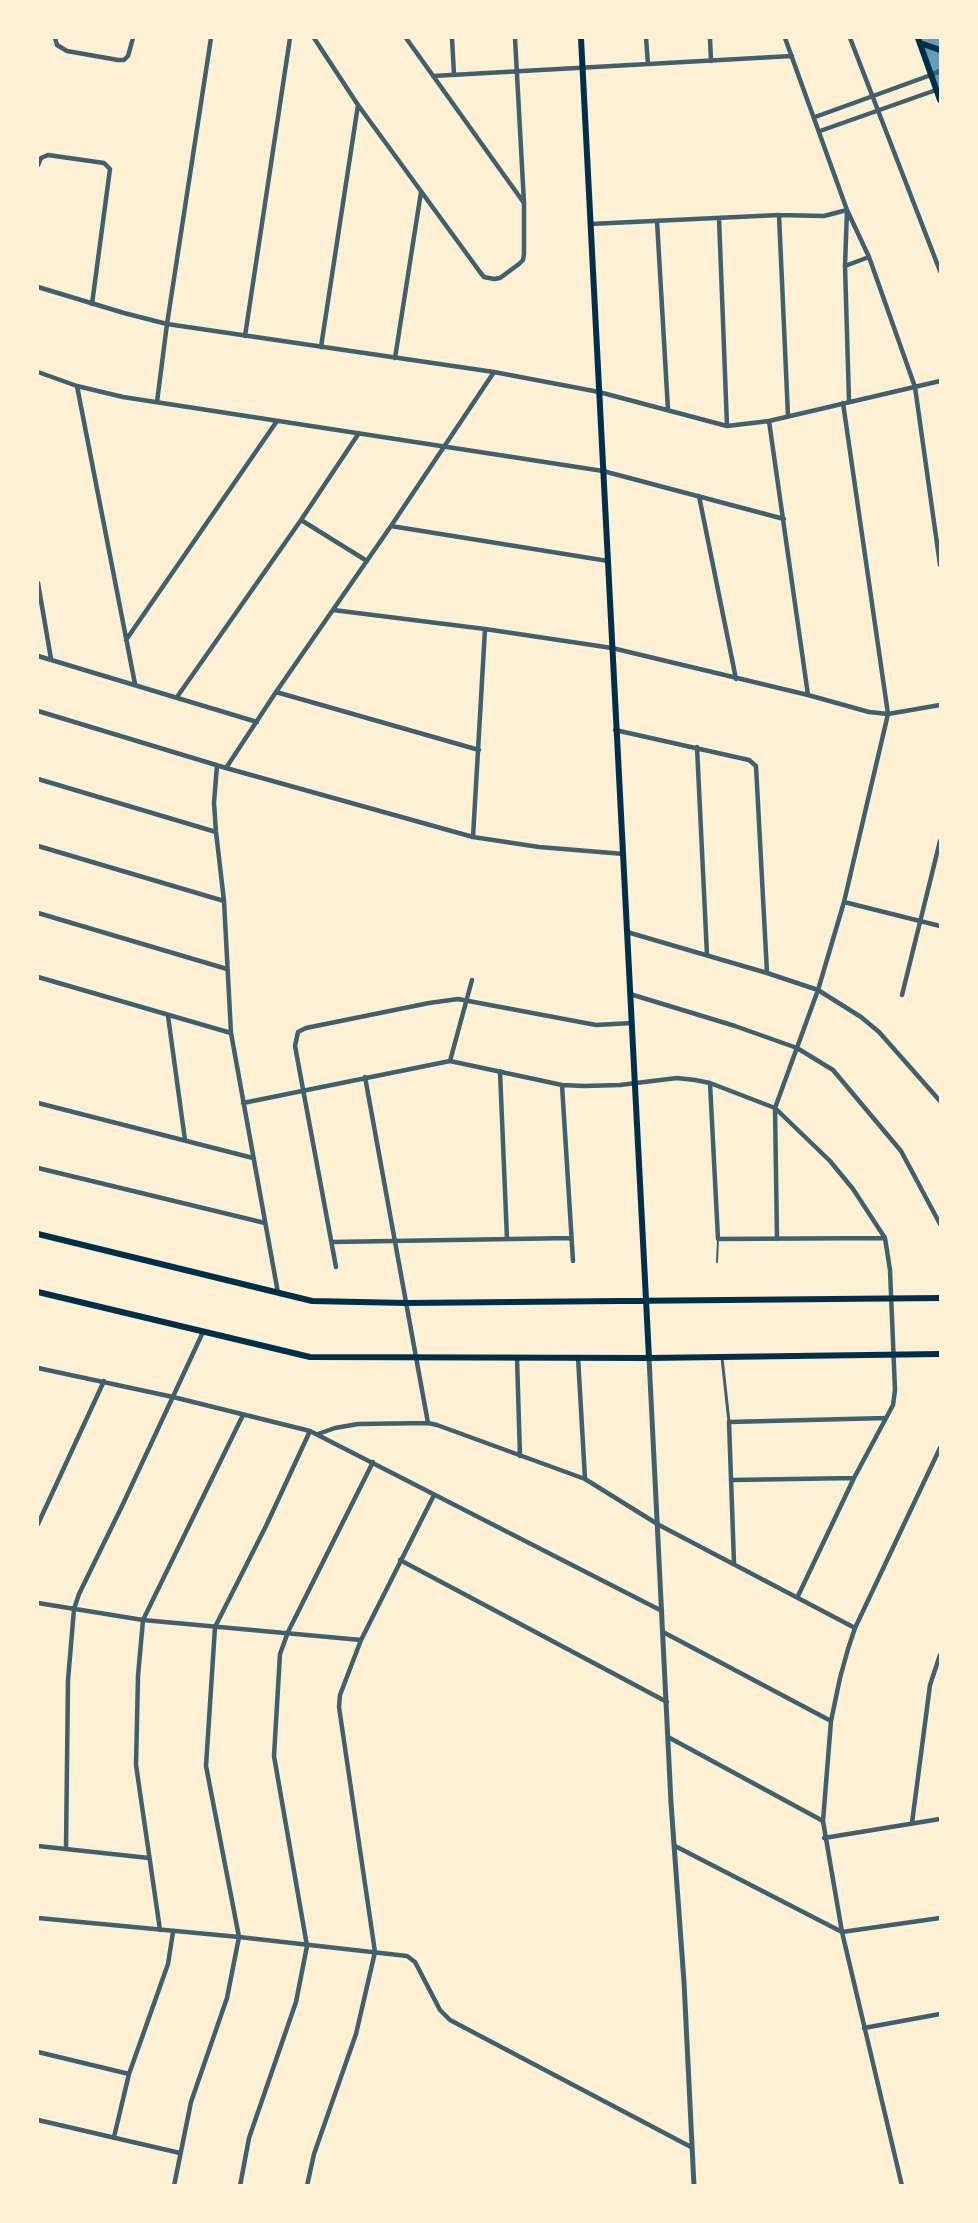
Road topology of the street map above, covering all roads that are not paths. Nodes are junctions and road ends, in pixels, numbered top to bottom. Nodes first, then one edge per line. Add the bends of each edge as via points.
1 (55, 38) edge
2 (133, 38) edge
3 (211, 38) edge
4 (290, 38) edge
5 (314, 38) edge
6 (406, 38) edge
7 (452, 38) edge
8 (514, 38) edge
9 (581, 38) edge
10 (646, 38) edge
11 (710, 38) edge
12 (785, 38) edge
13 (850, 38) edge
14 (919, 40) edge
15 (938, 49) edge
16 (792, 56) junction
17 (711, 61) junction
18 (648, 64) junction
19 (582, 68) junction
20 (940, 71) edge
21 (516, 72) junction
22 (454, 75) junction
23 (931, 75) junction
24 (433, 76) junction
25 (938, 89) edge
26 (872, 96) junction
27 (940, 100) edge
28 (358, 105) junction
29 (878, 111) junction
30 (815, 117) junction
31 (820, 131) junction
32 (38, 165) edge
33 (421, 192) junction
34 (524, 203) junction
35 (847, 210) junction
36 (779, 215) junction
37 (719, 218) junction
38 (657, 221) junction
39 (590, 224) junction
40 (869, 257) junction
41 (845, 266) junction
42 (940, 271) edge
43 (38, 287) edge
44 (92, 304) junction
45 (167, 324) junction
46 (246, 336) junction
47 (321, 347) junction
48 (396, 358) junction
49 (38, 372) edge
50 (494, 372) junction
51 (940, 381) edge
52 (77, 386) junction
53 (915, 387) junction
54 (598, 392) junction
55 (158, 402) junction
56 (846, 402) junction
57 (668, 410) junction
58 (788, 416) junction
59 (769, 420) junction
60 (277, 421) junction
61 (727, 426) junction
62 (359, 433) junction
63 (443, 445) junction
64 (603, 471) junction
65 (699, 496) junction
66 (784, 519) junction
67 (301, 520) junction
68 (391, 526) junction
69 (367, 561) junction
70 (608, 561) junction
71 (940, 565) edge
72 (38, 583) edge
73 (333, 610) junction
74 (485, 629) junction
75 (126, 640) junction
76 (612, 648) junction
77 (38, 656) edge
78 (51, 659) junction
79 (736, 679) junction
80 (135, 684) junction
81 (276, 692) junction
82 (808, 695) junction
83 (177, 697) junction
84 (940, 705) edge
85 (38, 711) edge
86 (888, 714) junction
87 (257, 722) junction
88 (615, 730) junction
89 (697, 747) junction
90 (479, 750) junction
91 (217, 765) junction
92 (226, 768) junction
93 (38, 779) edge
94 (216, 832) junction
95 (473, 837) junction
96 (940, 841) edge
97 (38, 846) edge
98 (624, 854) junction
99 (224, 901) junction
100 (844, 902) junction
101 (38, 913) edge
102 (920, 920) junction
103 (940, 926) edge
104 (627, 933) junction
105 (707, 955) junction
106 (227, 969) junction
107 (767, 973) junction
108 (38, 977) edge
109 (472, 980) dead end
110 (818, 990) junction
111 (630, 994) junction
112 (902, 995) dead end
113 (467, 1000) junction
114 (168, 1016) junction
115 (632, 1023) junction
116 (231, 1034) junction
117 (797, 1048) junction
118 (450, 1061) junction
119 (500, 1071) junction
120 (365, 1077) junction
121 (635, 1083) junction
122 (710, 1083) junction
123 (561, 1084) junction
124 (303, 1090) junction
125 (940, 1101) edge
126 (38, 1103) edge
127 (243, 1103) junction
128 (775, 1108) junction
129 (185, 1140) junction
130 (253, 1158) junction
131 (38, 1168) edge
132 (265, 1223) junction
133 (940, 1224) edge
134 (38, 1234) edge
135 (571, 1238) junction
136 (885, 1238) junction
137 (507, 1239) junction
138 (718, 1239) junction
139 (777, 1239) junction
140 (394, 1240) junction
141 (332, 1242) junction
142 (573, 1261) dead end
143 (717, 1262) dead end
144 (336, 1267) dead end
145 (38, 1292) edge
146 (278, 1293) junction
147 (940, 1298) edge
148 (891, 1299) junction
149 (646, 1300) junction
150 (406, 1302) junction
151 (202, 1332) junction
152 (940, 1354) edge
153 (894, 1355) junction
154 (722, 1356) junction
155 (578, 1357) junction
156 (517, 1358) junction
157 (649, 1358) junction
158 (416, 1359) junction
159 (38, 1368) edge
160 (104, 1381) junction
161 (173, 1397) junction
162 (243, 1415) junction
163 (886, 1418) junction
164 (428, 1422) junction
165 (729, 1422) junction
166 (310, 1431) junction
167 (318, 1434) junction
168 (940, 1448) edge
169 (520, 1456) junction
170 (938, 1457) edge
171 (373, 1462) junction
172 (854, 1478) junction
173 (585, 1479) junction
174 (732, 1480) junction
175 (434, 1495) junction
176 (38, 1524) edge
177 (659, 1525) junction
178 (400, 1560) junction
179 (734, 1563) junction
180 (798, 1596) junction
181 (38, 1603) edge
182 (74, 1609) junction
183 (662, 1611) junction
184 (143, 1620) junction
185 (215, 1627) junction
186 (855, 1628) junction
187 (288, 1632) junction
188 (663, 1632) junction
189 (361, 1640) junction
190 (940, 1655) edge
191 (667, 1702) junction
192 (831, 1721) junction
193 (668, 1737) junction
194 (940, 1819) edge
195 (823, 1821) junction
196 (912, 1823) junction
197 (824, 1838) junction
198 (38, 1845) edge
199 (675, 1845) junction
200 (66, 1848) junction
201 (149, 1858) junction
202 (38, 1918) edge
203 (940, 1918) edge
204 (160, 1930) junction
205 (173, 1932) junction
206 (842, 1932) junction
207 (239, 1937) junction
208 (307, 1946) junction
209 (375, 1952) junction
210 (940, 2014) edge
211 (864, 2028) junction
212 (38, 2052) edge
213 (129, 2074) junction
214 (38, 2120) edge
215 (114, 2137) junction
216 (691, 2147) junction
217 (180, 2153) junction
218 (174, 2186) edge
219 (240, 2186) edge
220 (307, 2186) edge
221 (694, 2186) edge
222 (902, 2186) edge

1 - 2 street via 60,49 124,60 129,56
3 - 45 street
4 - 46 street
5 - 28 street
6 - 24 street
7 - 22 street
8 - 21 street
9 - 19 main road
10 - 18 street
11 - 17 street
12 - 16 street
13 - 26 street
14 - 15 main road
14 - 23 main road
16 - 17 street
16 - 30 street
17 - 18 street
18 - 19 street
19 - 21 street
19 - 39 main road
20 - 23 street
21 - 22 street
21 - 34 street
22 - 24 street
23 - 25 main road
23 - 26 street
24 - 34 street
25 - 27 main road
25 - 29 street
26 - 29 street
26 - 30 street
28 - 33 street
28 - 47 street
29 - 31 street
29 - 42 street
30 - 31 street
31 - 35 street
32 - 44 street via 40,158 48,154 108,166
33 - 34 street via 488,279 500,278 523,260
33 - 48 street
35 - 36 street via 824,216
35 - 40 street
35 - 41 street
36 - 37 street
36 - 58 street
37 - 38 street
37 - 61 street
38 - 39 street
38 - 57 street
39 - 54 main road
40 - 41 street
40 - 53 street
41 - 56 street
43 - 44 street
44 - 45 street
45 - 46 street
45 - 55 street
46 - 47 street
47 - 48 street
48 - 50 street
49 - 52 street
50 - 54 street
50 - 63 street
51 - 53 street
52 - 55 street
52 - 75 street
53 - 56 street
53 - 71 street
54 - 57 street
54 - 64 main road
55 - 60 street
56 - 58 street
56 - 86 street
57 - 61 street
58 - 59 street
59 - 61 street
59 - 66 street
60 - 62 street
60 - 75 street
62 - 63 street
62 - 67 street
63 - 64 street
63 - 68 street
64 - 65 street
64 - 70 main road
65 - 66 street
65 - 79 street
66 - 82 street
67 - 69 street
67 - 83 street
68 - 69 street
68 - 70 street
69 - 73 street
70 - 76 main road
72 - 78 street
73 - 74 street
73 - 81 street
74 - 76 street
74 - 90 street
75 - 80 street
76 - 79 street
76 - 88 main road
77 - 78 street
78 - 80 street
79 - 82 street
80 - 83 street
81 - 87 street
81 - 90 street
82 - 86 street
83 - 87 street
84 - 86 street
85 - 91 street
86 - 100 street
87 - 92 street
88 - 89 street
88 - 98 main road
89 - 105 street
89 - 107 street via 749,760 756,766
90 - 95 street
91 - 92 street
91 - 94 street
92 - 95 street
93 - 94 street
94 - 99 street
95 - 98 street
96 - 102 street
97 - 99 street
98 - 104 main road
99 - 106 street
100 - 102 street
100 - 110 street
101 - 106 street
102 - 103 street
102 - 112 street
104 - 105 street
104 - 111 main road
105 - 107 street
106 - 116 street
107 - 110 street
108 - 114 street
109 - 113 street
110 - 117 street
110 - 125 street via 879,1032
111 - 115 main road
111 - 117 street
113 - 115 street via 583,1024
113 - 118 street
113 - 124 street via 435,1002 298,1032 295,1046
114 - 116 street
114 - 129 street
115 - 121 main road
116 - 127 street
117 - 128 street
117 - 133 street via 833,1070 889,1134 913,1170
118 - 119 street
118 - 120 street
119 - 123 street
119 - 137 street
120 - 124 street
120 - 140 street
121 - 122 street via 677,1078
121 - 123 street via 603,1087
121 - 149 main road
122 - 128 street
122 - 138 street
123 - 135 street
124 - 127 street
124 - 141 street
126 - 129 street
127 - 130 street
128 - 136 street via 845,1179
128 - 139 street
129 - 130 street
130 - 132 street
131 - 132 street
132 - 146 street
134 - 146 main road
135 - 137 street
135 - 142 street
136 - 139 street
136 - 148 street
137 - 140 street
138 - 139 street
138 - 143 lane
140 - 141 street
140 - 150 street
141 - 144 street
145 - 151 main road
146 - 150 main road via 312,1301
147 - 148 main road
148 - 149 main road
148 - 153 street
149 - 150 main road
149 - 157 main road
150 - 158 street
151 - 158 main road via 310,1357
151 - 161 street
152 - 153 main road
153 - 154 main road
153 - 163 street via 894,1398
154 - 157 main road
154 - 165 street
155 - 156 main road
155 - 157 main road
155 - 173 street
156 - 158 main road
156 - 169 street
157 - 177 street
158 - 164 street
159 - 160 street
160 - 161 street
160 - 176 street
161 - 162 street
161 - 182 street
162 - 166 street
162 - 184 street
163 - 165 street
163 - 172 street
164 - 167 street via 358,1424
164 - 169 street
165 - 174 street
166 - 167 street
166 - 185 street
167 - 171 street
168 - 170 street
169 - 173 street
170 - 186 street
171 - 175 street
171 - 187 street
172 - 174 street
172 - 180 street
173 - 177 street
174 - 179 street
175 - 178 street
175 - 183 street
177 - 179 street
177 - 183 street
178 - 189 street
178 - 191 street
179 - 180 street
180 - 186 street
181 - 182 street
182 - 184 street
182 - 200 street
183 - 188 street
184 - 185 street
184 - 201 street via 136,1765
185 - 187 street
185 - 207 street via 206,1766
186 - 192 street
187 - 189 street
187 - 208 street via 280,1654 274,1750
188 - 191 street
188 - 192 street
189 - 209 street via 342,1688 339,1707
190 - 196 street via 930,1685
191 - 193 street
192 - 195 street
193 - 195 street
193 - 199 street
194 - 196 street
195 - 197 street
196 - 197 street
197 - 206 street
198 - 200 street
199 - 206 street
199 - 216 street
200 - 201 street
201 - 204 street
202 - 204 street
203 - 206 street
204 - 205 street
205 - 207 street
205 - 213 street via 168,1964
206 - 211 street
207 - 208 street
207 - 217 street via 227,1998 191,2102
208 - 209 street
208 - 219 street via 296,2002 247,2144
209 - 216 street via 407,1956 415,1962 440,2010 450,2020
209 - 220 street via 356,2034 314,2154
210 - 211 street
211 - 222 street
212 - 213 street
213 - 215 street
214 - 215 street
215 - 217 street
216 - 221 street
217 - 218 street

